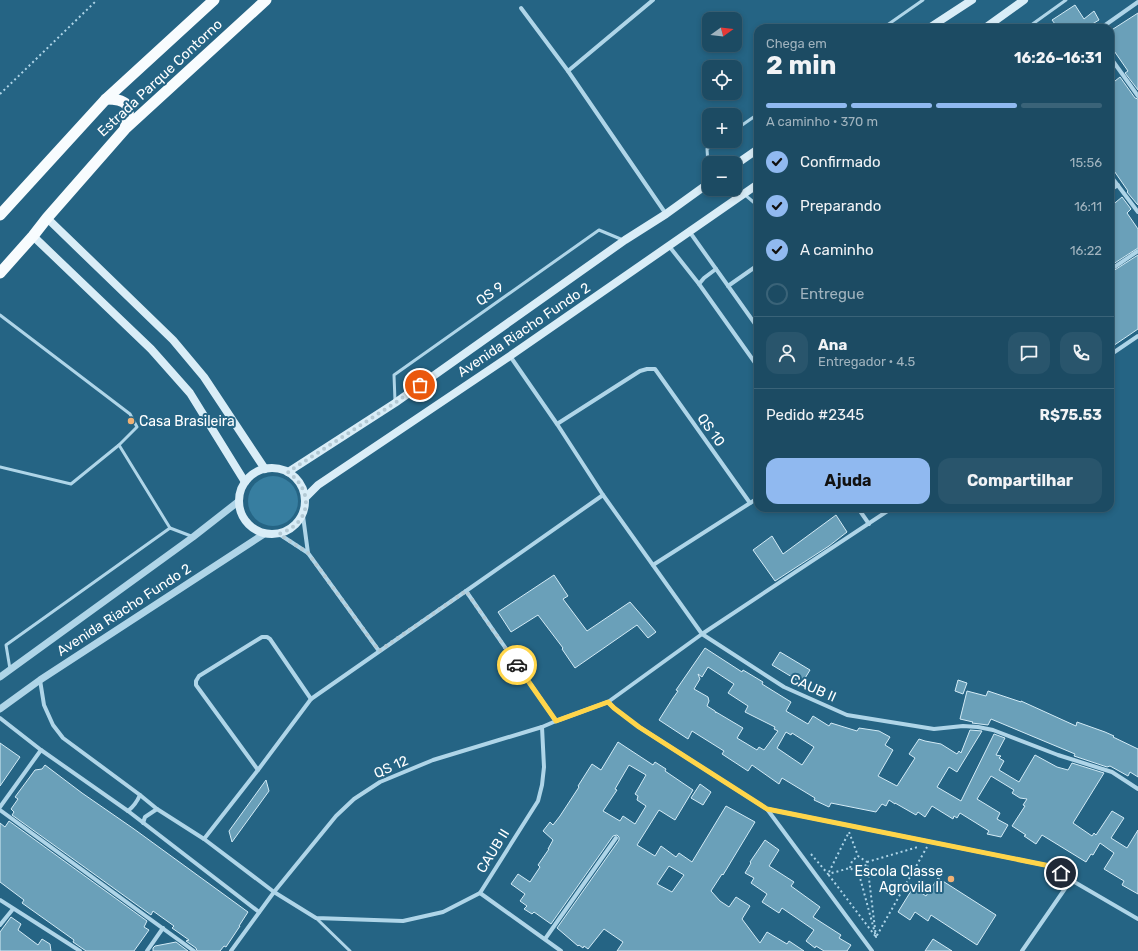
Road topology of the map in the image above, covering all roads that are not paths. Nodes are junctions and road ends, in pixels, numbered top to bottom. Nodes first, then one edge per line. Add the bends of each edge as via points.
1 (214, 0) edge
2 (266, 0) edge
3 (653, 0) edge
4 (923, 0) edge
5 (972, 0) edge
6 (1024, 0) edge
7 (1066, 0) edge
8 (1138, 2) edge
9 (521, 8) dead end
10 (889, 24) edge
11 (935, 24) edge
12 (991, 24) edge
13 (1033, 24) edge
14 (1108, 24) edge
15 (1114, 63) edge
16 (568, 71) junction
17 (1138, 96) edge
18 (106, 100) junction
19 (754, 117) edge
20 (742, 125) edge
21 (125, 129) junction
22 (754, 152) edge
23 (742, 160) edge
24 (1114, 180) edge
25 (1118, 185) junction
26 (702, 187) edge
27 (754, 187) edge
28 (1114, 188) edge
29 (744, 194) junction
30 (754, 203) edge
31 (1138, 212) edge
32 (666, 214) junction
33 (0, 215) edge
34 (47, 218) junction
35 (689, 231) junction
36 (33, 236) junction
37 (625, 240) junction
38 (669, 245) junction
39 (1138, 251) edge
40 (1114, 267) edge
41 (754, 268) edge
42 (716, 269) junction
43 (0, 273) edge
44 (699, 284) junction
45 (728, 286) junction
46 (0, 315) edge
47 (754, 322) edge
48 (1138, 336) edge
49 (1114, 352) edge
50 (510, 356) junction
51 (754, 361) edge
52 (395, 403) junction
53 (557, 424) junction
54 (119, 445) junction
55 (0, 467) edge
56 (264, 468) junction
57 (288, 472) junction
58 (245, 482) junction
59 (603, 496) junction
60 (306, 497) junction
61 (754, 500) edge
62 (239, 501) junction
63 (750, 503) junction
64 (861, 512) edge
65 (884, 512) edge
66 (303, 516) junction
67 (869, 524) junction
68 (170, 528) junction
69 (264, 534) junction
70 (279, 534) junction
71 (193, 537) junction
72 (308, 553) junction
73 (653, 565) junction
74 (466, 591) junction
75 (702, 634) junction
76 (379, 651) junction
77 (10, 670) junction
78 (0, 677) edge
79 (40, 680) junction
80 (311, 699) junction
81 (608, 702) junction
82 (0, 709) edge
83 (0, 718) edge
84 (556, 721) junction
85 (542, 727) junction
86 (41, 750) junction
87 (258, 770) junction
88 (1138, 789) edge
89 (140, 795) junction
90 (157, 808) junction
91 (0, 809) edge
92 (767, 809) junction
93 (128, 810) junction
94 (143, 823) junction
95 (616, 838) dead end
96 (204, 839) junction
97 (1071, 880) junction
98 (274, 892) junction
99 (480, 893) junction
100 (0, 900) edge
101 (13, 909) junction
102 (259, 912) junction
103 (316, 918) junction
104 (1138, 919) edge
105 (0, 925) edge
106 (163, 928) junction
107 (545, 939) junction
108 (72, 946) junction
109 (68, 951) edge
110 (80, 951) edge
111 (147, 951) edge
112 (194, 951) edge
113 (231, 951) edge
114 (350, 951) edge
115 (561, 951) edge
116 (872, 951) edge
117 (1022, 951) edge

1 - 18 highway, Estrada Parque Contorno
2 - 21 highway, Estrada Parque Contorno
3 - 16 street
4 - 10 lane
5 - 11 main road
6 - 12 main road
7 - 13 lane
8 - 14 street
9 - 16 street
15 - 17 street
16 - 32 street
18 - 21 highway via 117,99 126,103 129,112
18 - 33 highway, Estrada Parque Contorno
19 - 20 lane
21 - 34 highway, Estrada Parque Contorno
22 - 23 main road
24 - 25 street
25 - 28 street
25 - 31 street
26 - 32 main road, Avenida Riacho Fundo 2
27 - 29 main road, Avenida Riacho Fundo 2
29 - 30 lane
29 - 35 main road, Avenida Riacho Fundo 2
32 - 37 main road, Avenida Riacho Fundo 2
34 - 36 highway, Estrada Parque Contorno
34 - 56 main road via 173,340 204,377
35 - 38 main road, Avenida Riacho Fundo 2
35 - 42 street
36 - 43 highway, Estrada Parque Contorno
36 - 58 main road via 151,349 190,393
37 - 52 main road, Avenida Riacho Fundo 2
37 - 52 lane, QS 9 via 599,230 394,375
38 - 44 street
38 - 50 main road, Avenida Riacho Fundo 2
39 - 40 street
41 - 45 street
42 - 44 street
42 - 45 street
44 - 51 street
45 - 47 street
46 - 54 lane via 130,414 137,427
48 - 49 street
50 - 53 street
50 - 60 main road, Avenida Riacho Fundo 2 via 318,485
52 - 57 main road, Avenida Riacho Fundo 2
53 - 59 street
53 - 63 street, QS 10 via 640,371 655,369
54 - 55 lane via 70,484
54 - 68 lane
56 - 57 main road
56 - 58 main road
57 - 60 main road via 296,478
58 - 62 main road
59 - 73 street
59 - 74 street
60 - 66 main road
61 - 63 street
62 - 69 main road via 246,522
62 - 71 street, Avenida Riacho Fundo 2
63 - 73 street
64 - 67 street
65 - 67 street
66 - 70 main road via 288,531
66 - 72 street
67 - 75 street
68 - 71 lane
68 - 77 lane via 6,645
69 - 70 main road
69 - 79 street, Avenida Riacho Fundo 2
70 - 72 street
71 - 77 street, Avenida Riacho Fundo 2
72 - 76 street
73 - 75 street
74 - 76 street
74 - 84 street
75 - 81 street, QS 12
75 - 88 street, CAUB II via 784,687 847,715 934,729 963,726 993,730 1112,772
76 - 80 street
77 - 78 street, Avenida Riacho Fundo 2
79 - 82 street, Avenida Riacho Fundo 2
79 - 89 street via 44,705 53,725 63,738
80 - 87 street
80 - 87 street via 267,637 262,637 199,676 196,685
81 - 84 street, QS 12
81 - 92 street via 639,727
83 - 86 street
84 - 85 street, QS 12
85 - 98 street, QS 12 via 433,760 380,782 354,799 336,816
85 - 99 street, CAUB II via 544,767 538,801
86 - 91 street
86 - 93 street
87 - 96 street
89 - 90 street
89 - 93 street via 134,807
90 - 94 street
90 - 96 street
91 - 106 street
92 - 97 street via 1050,866
92 - 116 street
93 - 94 street
94 - 102 street
95 - 107 street
96 - 98 street
97 - 104 street
97 - 117 street
98 - 102 street, QS 12
98 - 103 street
99 - 103 street via 443,912 403,921
99 - 107 street, CAUB II
100 - 101 street
101 - 105 street
101 - 108 street
102 - 113 street, QS 12
103 - 114 lane
106 - 111 street
106 - 112 street
107 - 115 street, CAUB II
108 - 109 street
108 - 110 street

